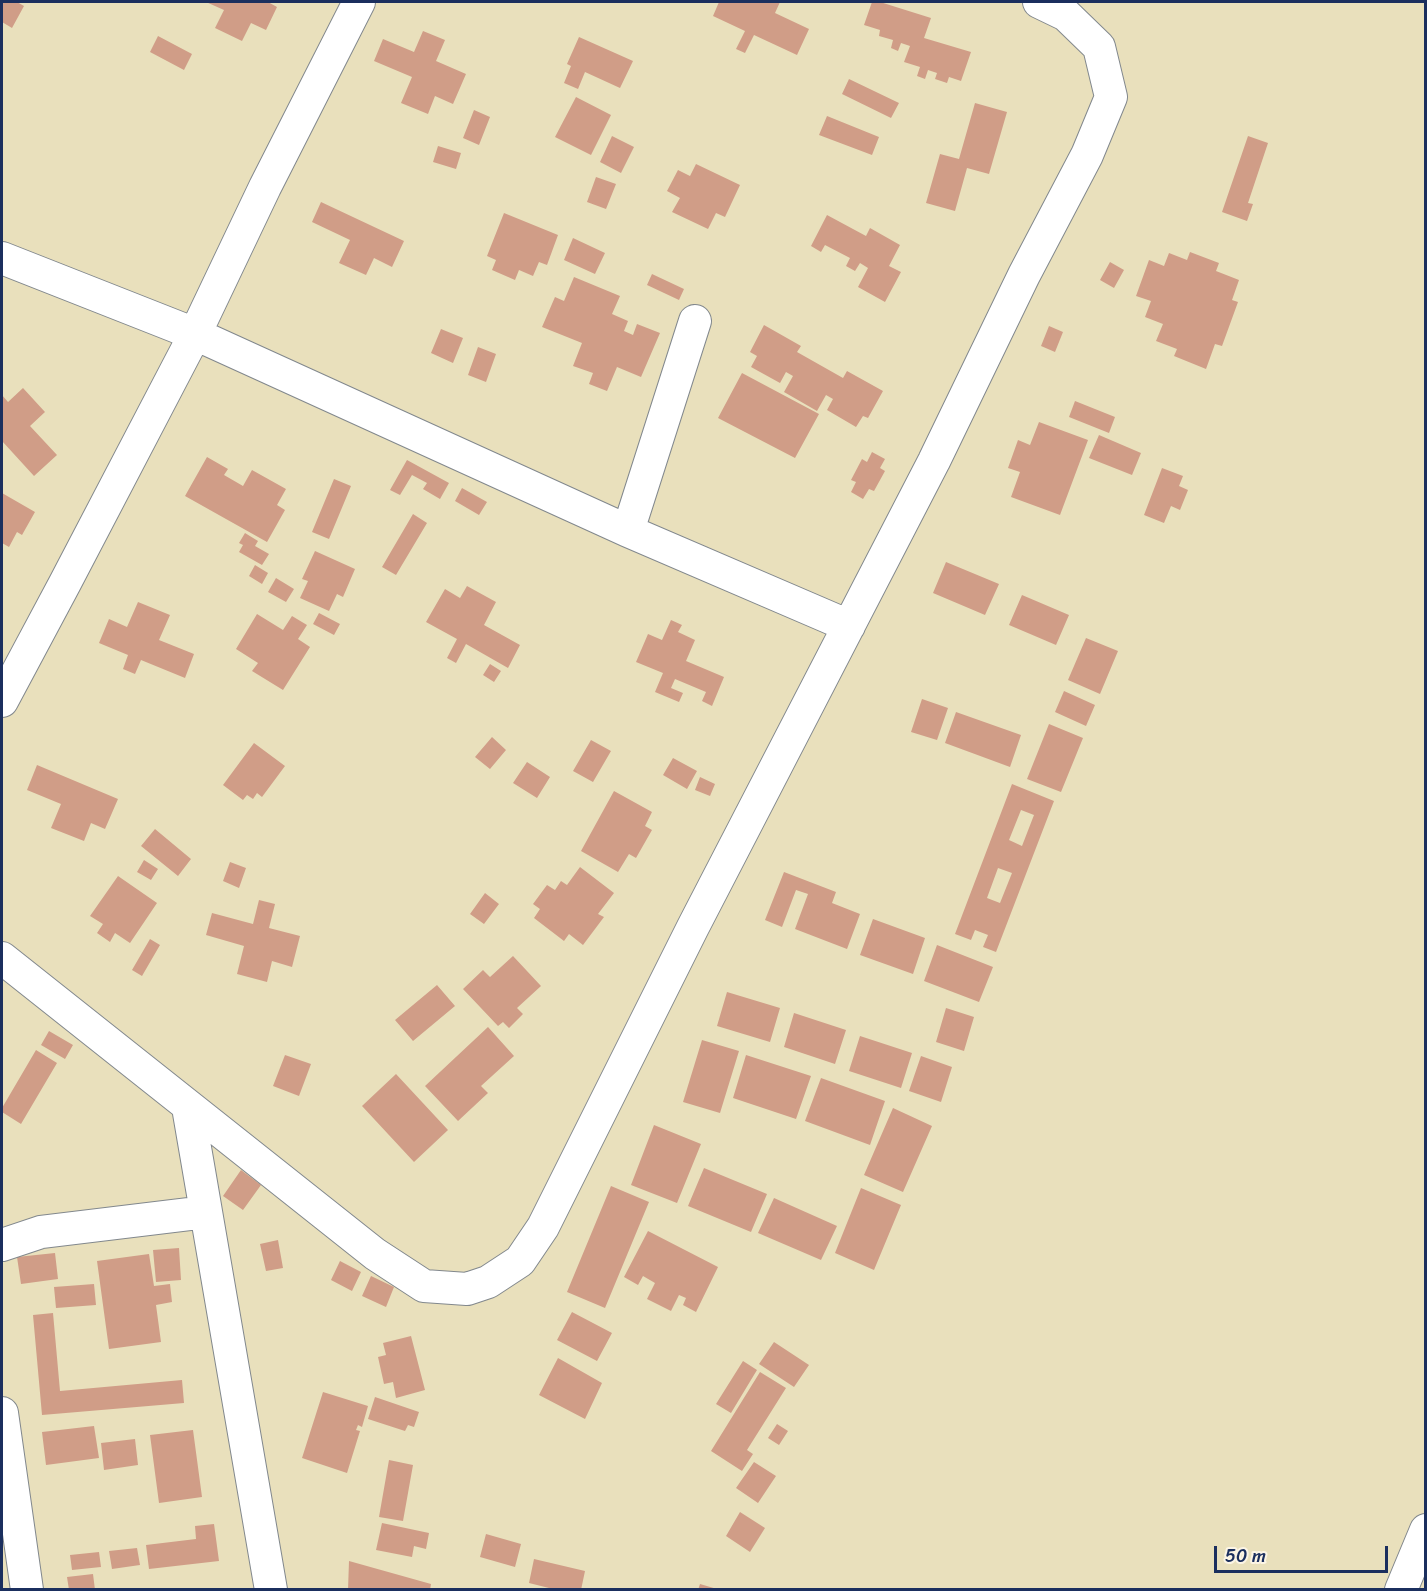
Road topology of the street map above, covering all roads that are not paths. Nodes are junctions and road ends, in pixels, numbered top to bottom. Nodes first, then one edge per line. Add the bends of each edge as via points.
1 (359, 2) edge
2 (1059, 6) edge
3 (2, 258) edge
4 (695, 321) dead end
5 (195, 334) junction
6 (628, 531) junction
7 (849, 626) junction
8 (2, 701) edge
9 (2, 958) edge
10 (188, 1107) junction
11 (206, 1212) junction
12 (2, 1245) edge
13 (2, 1413) edge
14 (1425, 1530) edge
15 (27, 1590) edge
16 (271, 1590) edge
17 (1401, 1590) edge

1 - 5 street
2 - 7 street via 1099,47 1111,97 1088,155
3 - 5 street
4 - 6 street
5 - 6 street
5 - 8 street
6 - 7 street
7 - 10 street via 543,1227 520,1261 488,1282 467,1290 424,1286 375,1254
9 - 10 street
10 - 11 street
11 - 12 street via 41,1232
11 - 16 street
13 - 15 street
14 - 17 street

